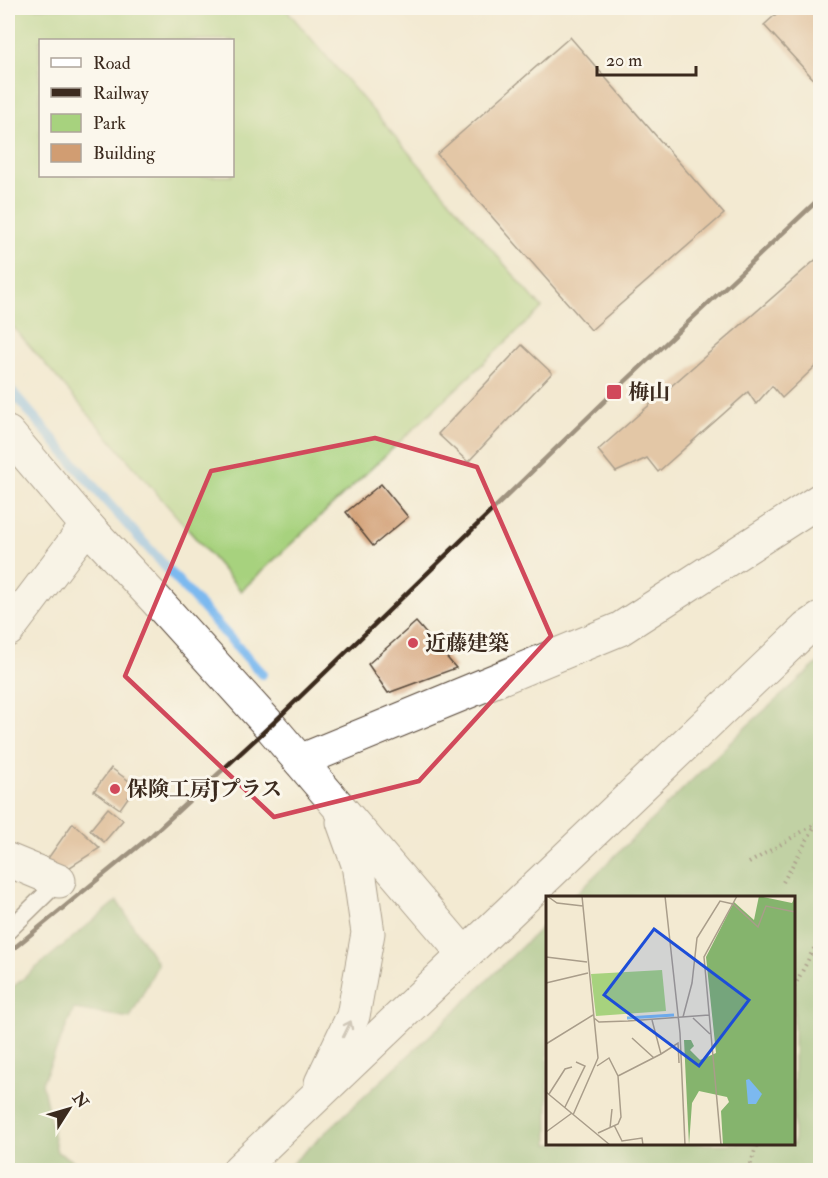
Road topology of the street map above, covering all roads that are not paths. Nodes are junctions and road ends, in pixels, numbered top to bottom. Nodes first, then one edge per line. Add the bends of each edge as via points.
1 (8, 433) edge
2 (820, 500) edge
3 (88, 527) junction
4 (820, 619) edge
5 (8, 630) edge
6 (300, 761) junction
7 (338, 806) junction
8 (8, 860) edge
9 (59, 881) joint
10 (8, 931) edge
11 (465, 954) junction
12 (312, 1101) junction
13 (239, 1170) edge

1 - 3 street
2 - 6 street via 620,629
3 - 5 street
3 - 6 street
4 - 11 street
6 - 7 street
7 - 11 street
12 -> 7 street via 353,1016 368,933 358,864
8 - 9 street
9 - 10 lane
11 - 12 street
12 - 13 street

